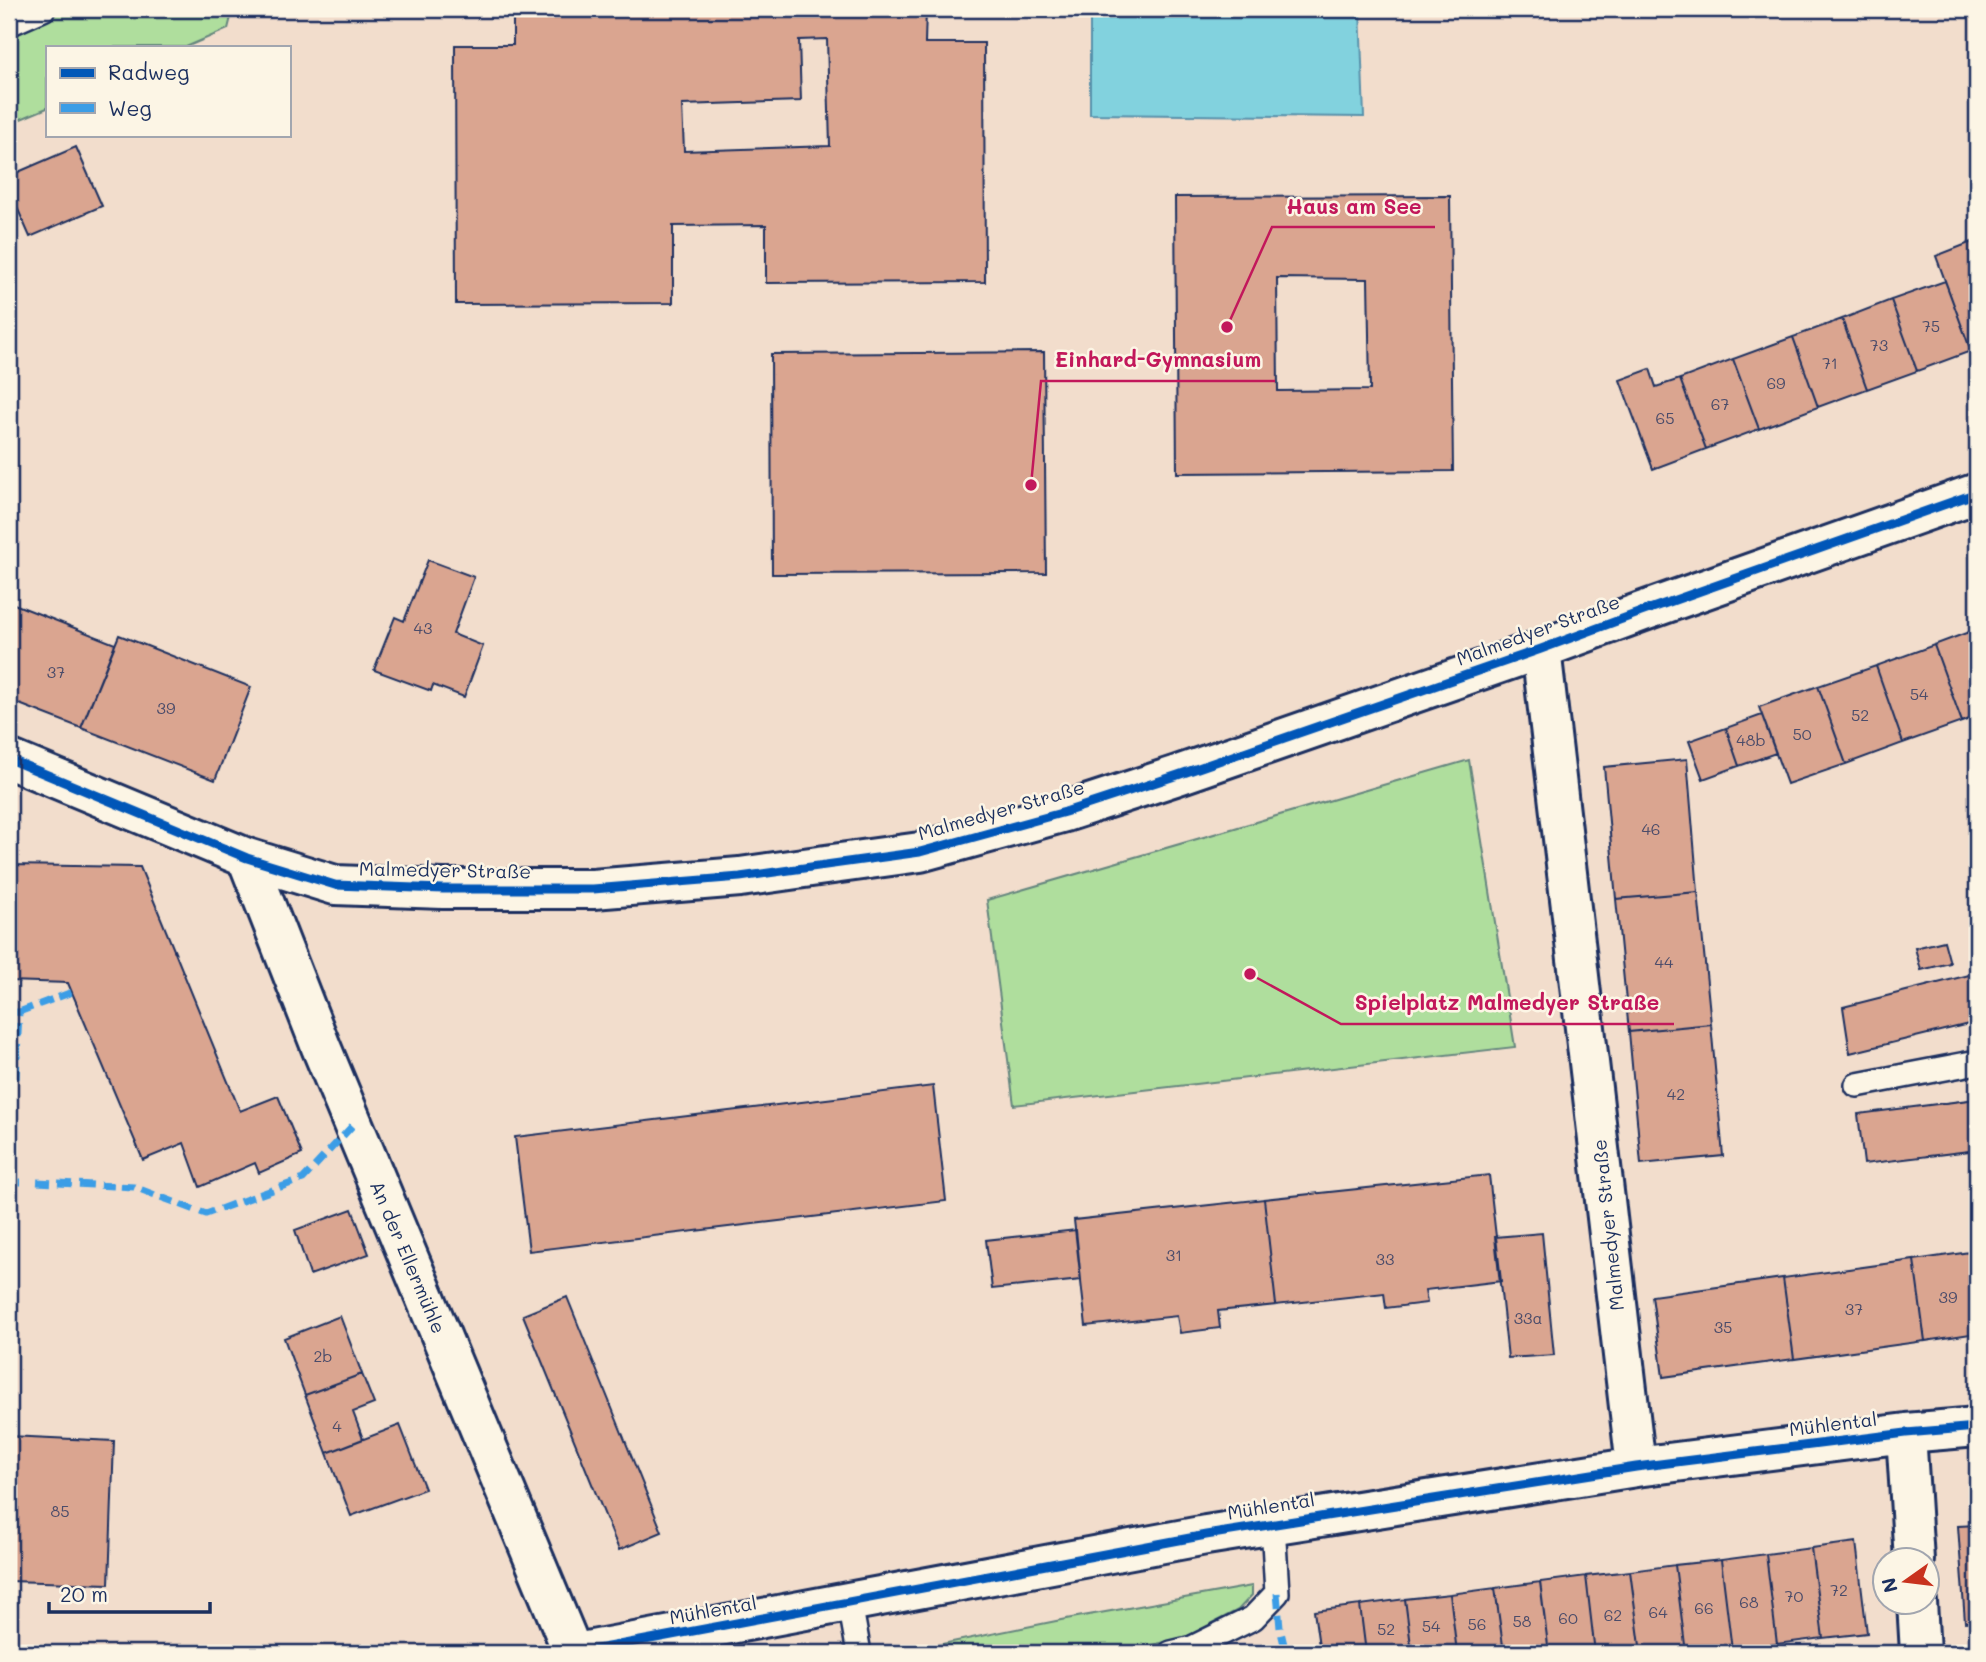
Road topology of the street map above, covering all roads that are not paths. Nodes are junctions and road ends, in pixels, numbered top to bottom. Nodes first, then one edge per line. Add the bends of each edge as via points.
1 (43, 9) edge
2 (9, 23) edge
3 (1977, 493) edge
4 (1541, 649) junction
5 (9, 759) edge
6 (247, 858) junction
7 (1977, 1062) edge
8 (1857, 1085) dead end
9 (1977, 1427) edge
10 (1906, 1433) junction
11 (1636, 1467) junction
12 (1272, 1524) junction
13 (1913, 1546) edge
14 (850, 1603) junction
15 (1918, 1616) edge
16 (574, 1653) edge
17 (859, 1653) edge
18 (1171, 1653) edge
19 (1920, 1653) edge

1 - 2 lane
3 - 4 street, Malmedyer Straße
4 - 6 street, Malmedyer Straße via 1065,812 920,852 740,877 593,889 335,885
4 - 11 street, Malmedyer Straße
5 - 6 street, Malmedyer Straße
6 - 16 street, An der Ellermühle
7 - 8 lane
9 - 10 street, Mühlental
10 - 11 street, Mühlental
10 - 13 street
11 - 12 street, Mühlental
12 - 14 street, Mühlental
12 - 18 lane via 1277,1593 1253,1618 1192,1648
14 - 16 street, Mühlental
14 - 17 lane
15 - 19 street

